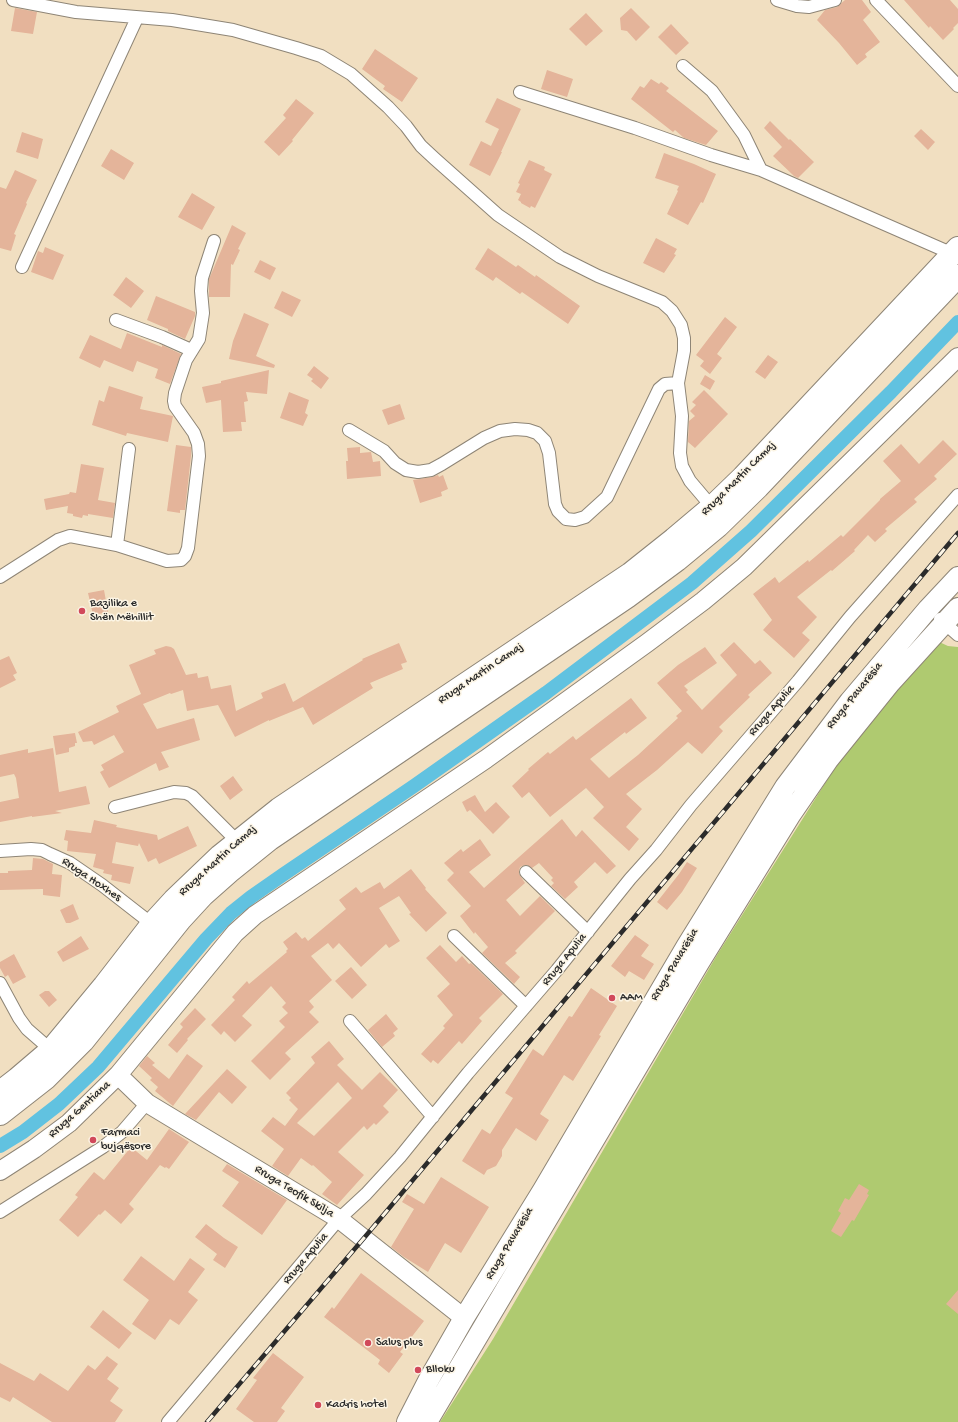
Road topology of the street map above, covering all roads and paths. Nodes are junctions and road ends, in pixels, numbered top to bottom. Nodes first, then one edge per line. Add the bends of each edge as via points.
1 (13, 0) edge
2 (777, 0) edge
3 (835, 0) edge
4 (876, 0) edge
5 (136, 18) junction
6 (682, 66) dead end
7 (958, 86) edge
8 (520, 92) dead end
9 (761, 170) junction
10 (214, 241) dead end
11 (955, 251) edge
12 (22, 267) dead end
13 (958, 276) edge
14 (116, 320) dead end
15 (191, 350) junction
16 (958, 357) edge
17 (678, 382) junction
18 (349, 430) dead end
19 (129, 448) dead end
20 (958, 495) edge
21 (712, 507) junction
22 (117, 545) junction
23 (0, 577) edge
24 (958, 577) edge
25 (958, 608) edge
26 (928, 609) junction
27 (951, 629) edge
28 (114, 807) dead end
29 (237, 841) junction
30 (0, 851) edge
31 (526, 872) dead end
32 (152, 924) junction
33 (588, 932) junction
34 (454, 936) dead end
35 (0, 983) edge
36 (526, 1006) junction
37 (350, 1021) dead end
38 (50, 1050) junction
39 (118, 1075) junction
40 (0, 1092) edge
41 (147, 1103) junction
42 (0, 1114) edge
43 (433, 1117) junction
44 (0, 1171) edge
45 (0, 1212) edge
46 (340, 1219) junction
47 (464, 1318) junction
48 (168, 1422) edge
49 (407, 1422) edge
50 (427, 1422) edge

1 - 5 street via 76,12
2 - 3 street via 809,7
4 - 7 street
5 - 12 street
5 - 17 street via 172,20 233,30 321,56 351,74 388,108 430,155 498,214 560,257 598,276 662,302 672,311 681,325 684,338
6 - 9 street via 712,91 744,135
8 - 9 street
9 - 11 street
10 - 15 street via 202,278 203,313 199,339
11 - 21 highway, Rruga Martin Camaj
13 - 42 highway, Rruga Martin Camaj via 758,487 718,526 677,560 627,597 270,839 229,872 180,920 68,1057
14 - 15 street
15 - 22 street via 174,401 194,433 199,456 185,556 181,560 167,561
16 - 39 street, Rruga Gentiana via 744,567 703,601 486,759 255,915 235,933
17 - 18 street via 665,384 659,389 607,496 585,517 575,520 566,519 554,504 549,453 545,441 537,433 515,429 500,431 431,470 418,472 406,470 384,451
17 - 21 street via 682,416 682,466 690,481
19 - 22 street
20 - 33 street, Rruga Apulia via 850,617 691,805
21 - 29 highway, Rruga Martin Camaj via 630,574 279,809
22 - 23 street via 70,536
24 - 26 main road, Rruga Pavarësia
25 - 27 main road, Rruga Pavarësia
26 - 27 street
26 - 47 main road, Rruga Pavarësia via 850,701 785,787 690,940
27 - 50 main road, Rruga Pavarësia via 890,683 828,760 791,814 699,963
28 - 29 street via 180,791 192,796
29 - 32 highway, Rruga Martin Camaj
30 - 32 street, Rruga Hoxhes via 42,850 70,864 102,885
31 - 33 street
32 - 38 highway, Rruga Martin Camaj
33 - 36 street, Rruga Apulia
34 - 36 street
35 - 38 street via 27,1029
36 - 43 street, Rruga Apulia
37 - 43 street
38 - 40 highway, Rruga Martin Camaj
39 - 41 street, Rruga Teofik Skilja
39 - 44 street, Rruga Gentiana via 69,1123
41 - 45 street via 122,1132 103,1147
41 - 46 street, Rruga Teofik Skilja
43 - 46 street, Rruga Apulia via 400,1157
46 - 47 street, Rruga Teofik Skilja
46 - 48 street, Rruga Apulia
47 - 49 main road, Rruga Pavarësia

